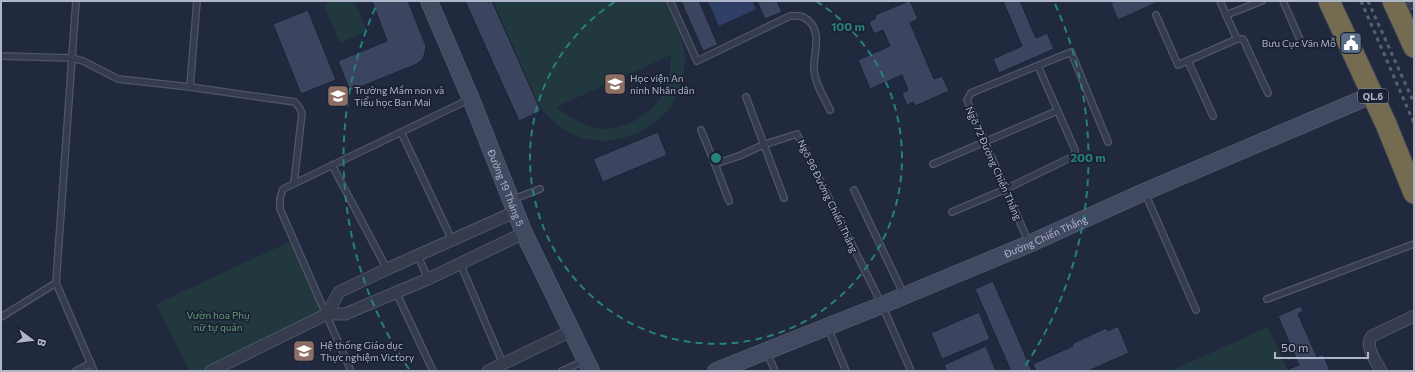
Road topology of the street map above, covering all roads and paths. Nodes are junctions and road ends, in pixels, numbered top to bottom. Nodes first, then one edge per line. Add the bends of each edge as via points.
1 (76, 1) edge
2 (197, 1) edge
3 (428, 1) edge
4 (670, 1) edge
5 (1220, 1) edge
6 (1262, 1) edge
7 (1283, 1) edge
8 (1329, 1) edge
9 (1402, 6) edge
10 (1156, 15) dead end
11 (1226, 15) junction
12 (1237, 39) junction
13 (1302, 42) dead end
14 (1414, 47) edge
15 (1, 56) edge
16 (72, 58) junction
17 (1188, 61) junction
18 (1038, 66) junction
19 (190, 87) junction
20 (1268, 93) dead end
21 (1372, 95) junction
22 (746, 97) dead end
23 (471, 99) junction
24 (830, 110) dead end
25 (1057, 110) junction
26 (1213, 116) dead end
27 (701, 130) dead end
28 (401, 132) junction
29 (985, 141) junction
30 (1108, 142) dead end
31 (763, 145) junction
32 (715, 164) junction
33 (933, 164) dead end
34 (332, 165) junction
35 (294, 183) junction
36 (540, 189) dead end
37 (1006, 189) junction
38 (854, 190) dead end
39 (1144, 192) junction
40 (1414, 193) edge
41 (784, 198) dead end
42 (730, 201) dead end
43 (513, 206) junction
44 (952, 212) dead end
45 (524, 233) junction
46 (452, 240) junction
47 (1029, 244) junction
48 (1414, 244) edge
49 (418, 256) junction
50 (460, 263) junction
51 (386, 269) junction
52 (428, 278) junction
53 (56, 284) junction
54 (396, 292) junction
55 (904, 295) junction
56 (1267, 299) dead end
57 (882, 305) junction
58 (1196, 310) dead end
59 (327, 314) junction
60 (1414, 316) edge
61 (1, 317) edge
62 (827, 326) junction
63 (571, 331) junction
64 (766, 351) junction
65 (91, 363) junction
66 (503, 364) junction
67 (588, 366) edge
68 (76, 371) edge
69 (94, 371) edge
70 (210, 371) edge
71 (351, 371) edge
72 (433, 371) edge
73 (488, 371) edge
74 (562, 371) edge
75 (716, 371) edge
76 (775, 371) edge
77 (846, 371) edge
78 (911, 371) edge
79 (1381, 371) edge

1 - 16 lane
2 - 19 lane
3 - 23 street, Đường 19 Tháng 5
4 - 24 lane via 698,62 790,16 801,16 808,20 817,36 814,71 818,88
5 - 11 lane
6 - 11 lane
7 - 13 lane
8 - 21 highway, QL.6
9 - 14 highway
10 - 17 lane via 1178,65
11 - 12 lane
12 - 17 lane
12 - 20 lane via 1243,39
15 - 16 lane
16 - 19 lane via 118,79
16 - 53 lane
17 - 26 lane
18 - 25 lane
18 - 29 lane, Ngõ 72 Đường Chiến Thắng via 971,93 967,100
18 - 30 lane, Ngõ 72 Đường Chiến Thắng via 1071,52
19 - 35 lane via 294,102 302,113
21 - 39 street, Đường Chiến Thắng
21 - 40 highway, QL.6
22 - 31 lane
23 - 28 lane
23 - 43 street, Đường 19 Tháng 5
25 - 29 lane
25 - 37 lane via 1075,154
27 - 32 lane
28 - 34 lane
28 - 46 lane
29 - 33 lane
29 - 37 lane, Ngõ 72 Đường Chiến Thắng
31 - 32 lane, Ngõ 96 Đường Chiến Thắng
31 - 41 lane
31 - 57 lane, Ngõ 96 Đường Chiến Thắng via 797,134
32 - 42 lane
34 - 35 lane
34 - 51 lane
35 - 59 lane via 283,189 280,209
36 - 43 lane
37 - 44 lane
37 - 47 lane, Ngõ 72 Đường Chiến Thắng
38 - 55 lane
39 - 47 street, Đường Chiến Thắng
39 - 58 lane
43 - 45 street, Đường 19 Tháng 5
43 - 46 street
45 - 50 street
45 - 63 street, Đường 19 Tháng 5
46 - 49 street
47 - 55 street, Đường Chiến Thắng
48 - 56 lane
49 - 51 street
49 - 52 lane
50 - 52 street
50 - 66 lane
51 - 59 street via 339,292
52 - 54 street
53 - 61 lane
53 - 65 lane
54 - 59 street via 345,314
54 - 72 lane
55 - 57 street, Đường Chiến Thắng
57 - 62 street, Đường Chiến Thắng
57 - 78 lane
59 - 70 street
59 - 71 lane
60 - 79 street via 1370,339 1369,346
62 - 64 street, Đường Chiến Thắng
62 - 77 lane
63 - 66 street
63 - 67 street, Đường 19 Tháng 5
64 - 75 street, Đường Chiến Thắng
64 - 76 lane
65 - 68 lane
65 - 69 lane
66 - 73 street
67 - 74 lane

